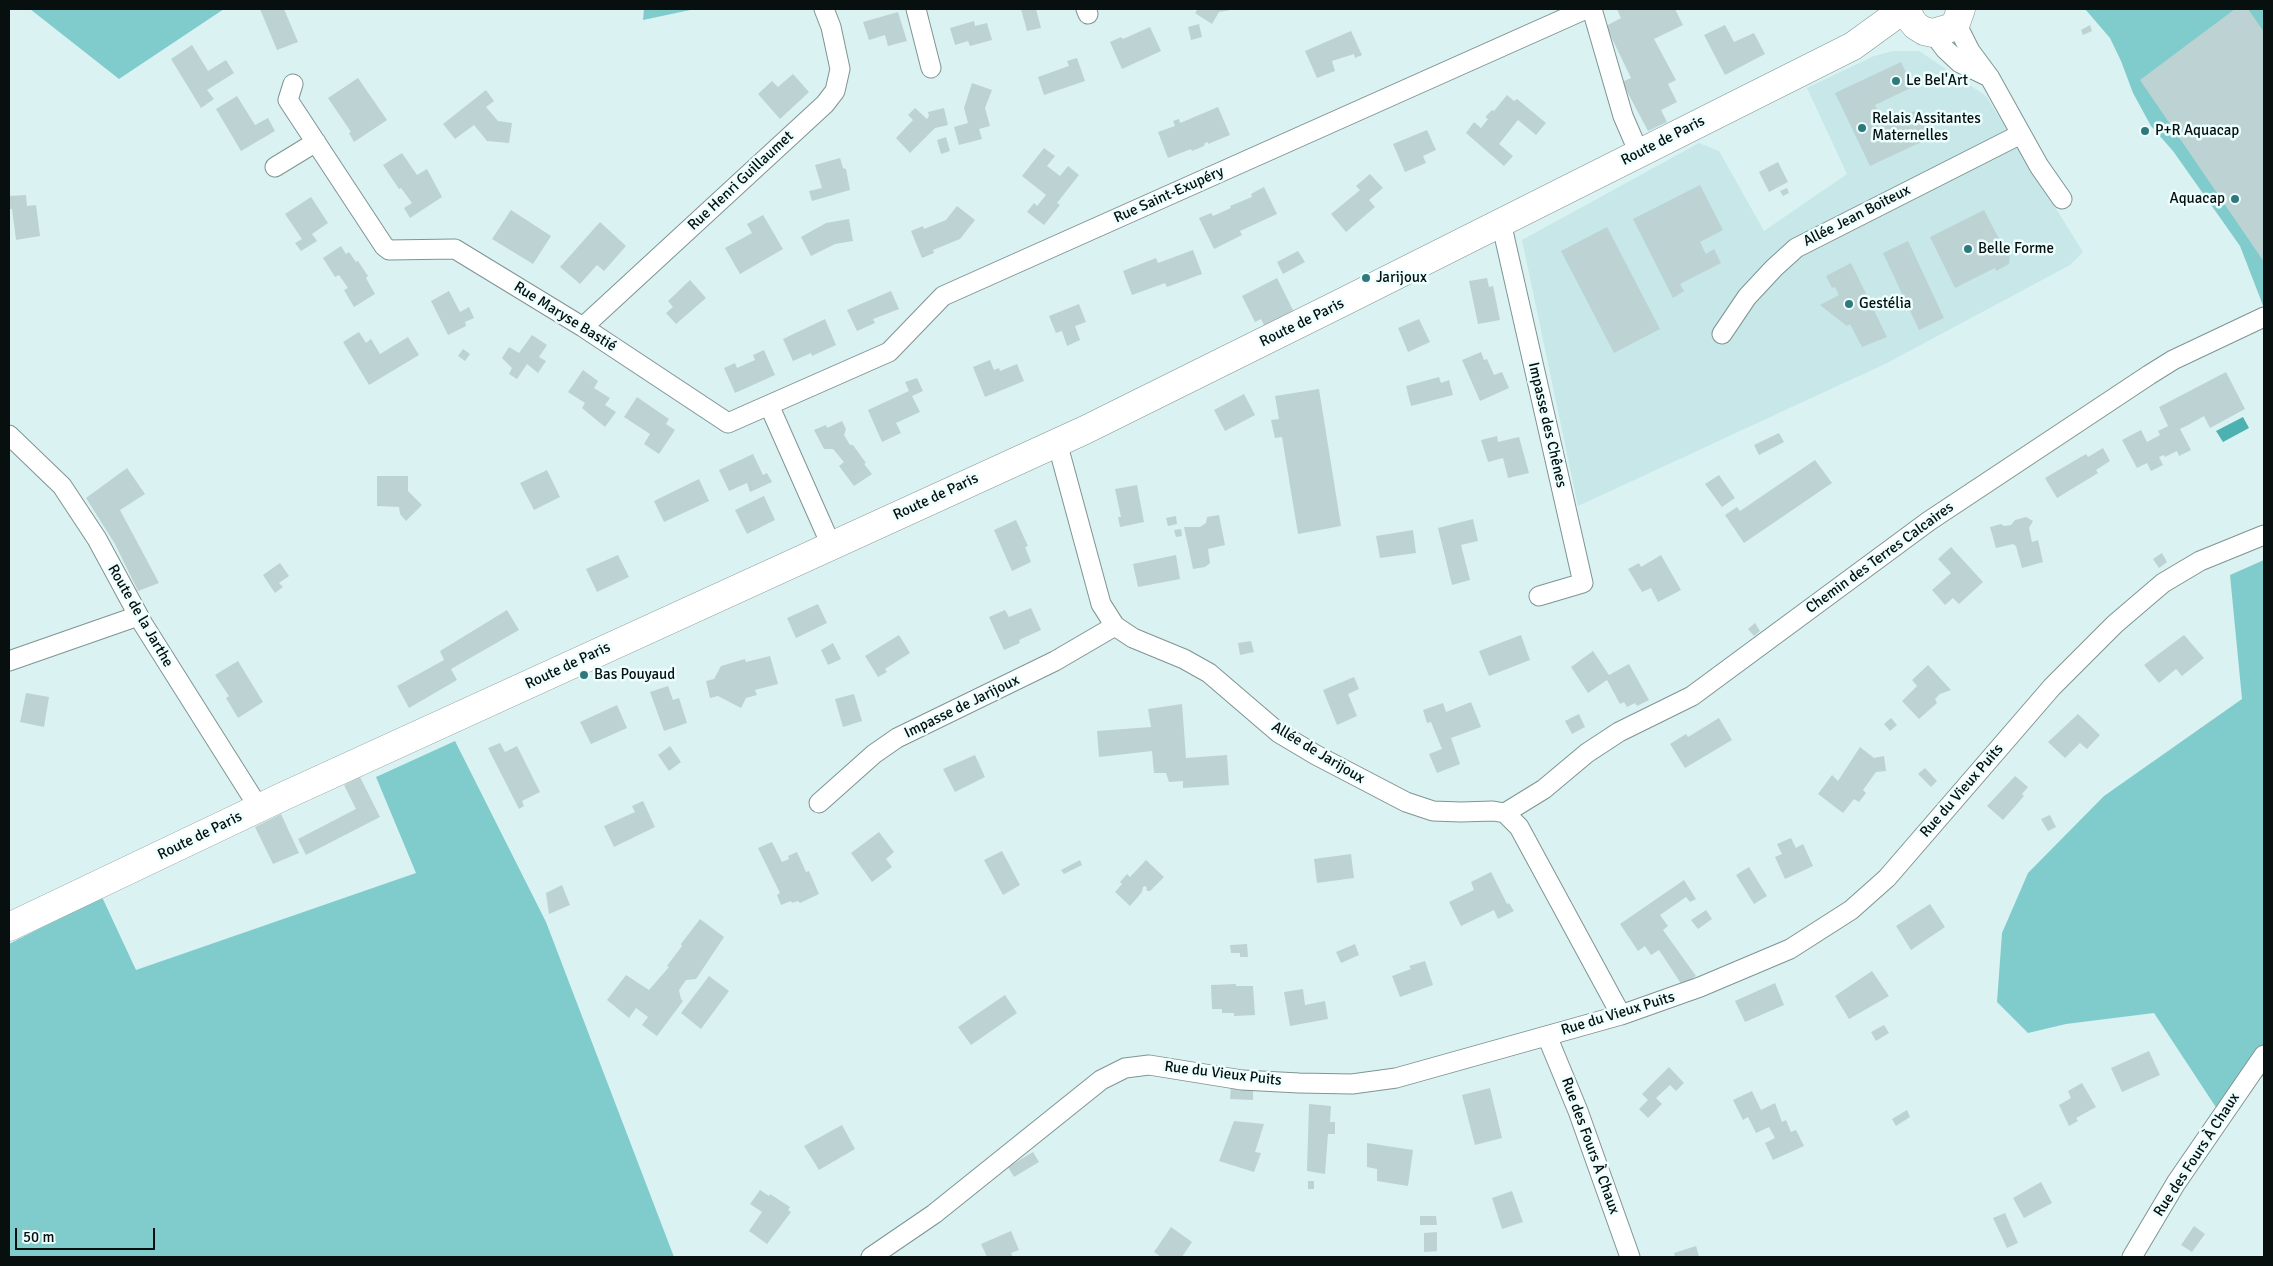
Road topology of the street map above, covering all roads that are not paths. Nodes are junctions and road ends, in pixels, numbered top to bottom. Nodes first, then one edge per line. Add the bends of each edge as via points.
1 (824, 9) edge
2 (916, 9) edge
3 (1586, 9) edge
4 (1592, 9) edge
5 (1930, 18) edge
6 (931, 68) dead end
7 (1990, 78) junction
8 (293, 84) dead end
9 (2021, 134) junction
10 (316, 142) junction
11 (1639, 153) junction
12 (275, 167) dead end
13 (2062, 200) dead end
14 (1500, 222) junction
15 (2264, 317) edge
16 (583, 327) junction
17 (1722, 334) dead end
18 (769, 405) junction
19 (9, 434) edge
20 (1057, 442) junction
21 (2264, 535) edge
22 (831, 545) junction
23 (1540, 596) dead end
24 (138, 616) junction
25 (1115, 626) junction
26 (9, 661) edge
27 (819, 803) dead end
28 (258, 808) junction
29 (1505, 813) junction
30 (9, 927) edge
31 (1621, 1015) junction
32 (1547, 1036) junction
33 (2264, 1055) edge
34 (871, 1257) edge
35 (1630, 1257) edge
36 (2132, 1257) edge

1 - 16 street, Rue Henri Guillaumet via 840,69 835,91 825,104
2 - 6 street
3 - 18 street, Rue Saint-Exupéry via 943,296 888,352
4 - 11 street via 1622,116
5 - 7 street via 1970,51
5 - 7 street via 1945,49 1960,63
5 - 11 main road, Route de Paris via 1853,46
7 - 9 street
8 - 10 street, Rue Maryse Bastié via 288,100
9 - 13 street
9 - 17 street, Allée Jean Boiteux via 1796,248 1747,297
10 - 12 street
10 - 16 street, Rue Maryse Bastié via 384,246 390,250 455,250
11 - 14 main road, Route de Paris
14 - 20 main road, Route de Paris
14 - 23 street, Impasse des Chênes via 1583,584
15 - 29 street, Chemin des Terres Calcaires via 2173,360 2149,375 1929,521 1692,696 1619,732 1587,753 1544,790
16 - 18 street, Rue Maryse Bastié via 728,423
18 - 22 street
19 - 24 street, Route de la Jarthe via 62,486 97,539
20 - 22 main road, Route de Paris
20 - 25 street, Allée de Jarijoux via 1101,604
21 - 31 street, Rue du Vieux Puits via 2200,561 2163,583 2114,624 2052,687 1886,878 1851,910 1790,949 1700,987
22 - 28 main road, Route de Paris
24 - 26 street
24 - 28 street, Route de la Jarthe
25 - 27 street, Impasse de Jarijoux via 1055,661 897,738
25 - 29 street, Allée de Jarijoux via 1133,638 1209,673 1279,733 1406,802 1433,811
28 - 30 main road, Route de Paris
29 - 31 street via 1519,828
31 - 32 street, Rue du Vieux Puits
32 - 34 street, Rue du Vieux Puits via 1396,1078 1352,1084 1242,1080 1149,1065 1125,1068 1101,1080 934,1214
32 - 35 street, Rue des Fours À Chaux via 1578,1110
33 - 36 street, Rue des Fours À Chaux via 2176,1183

